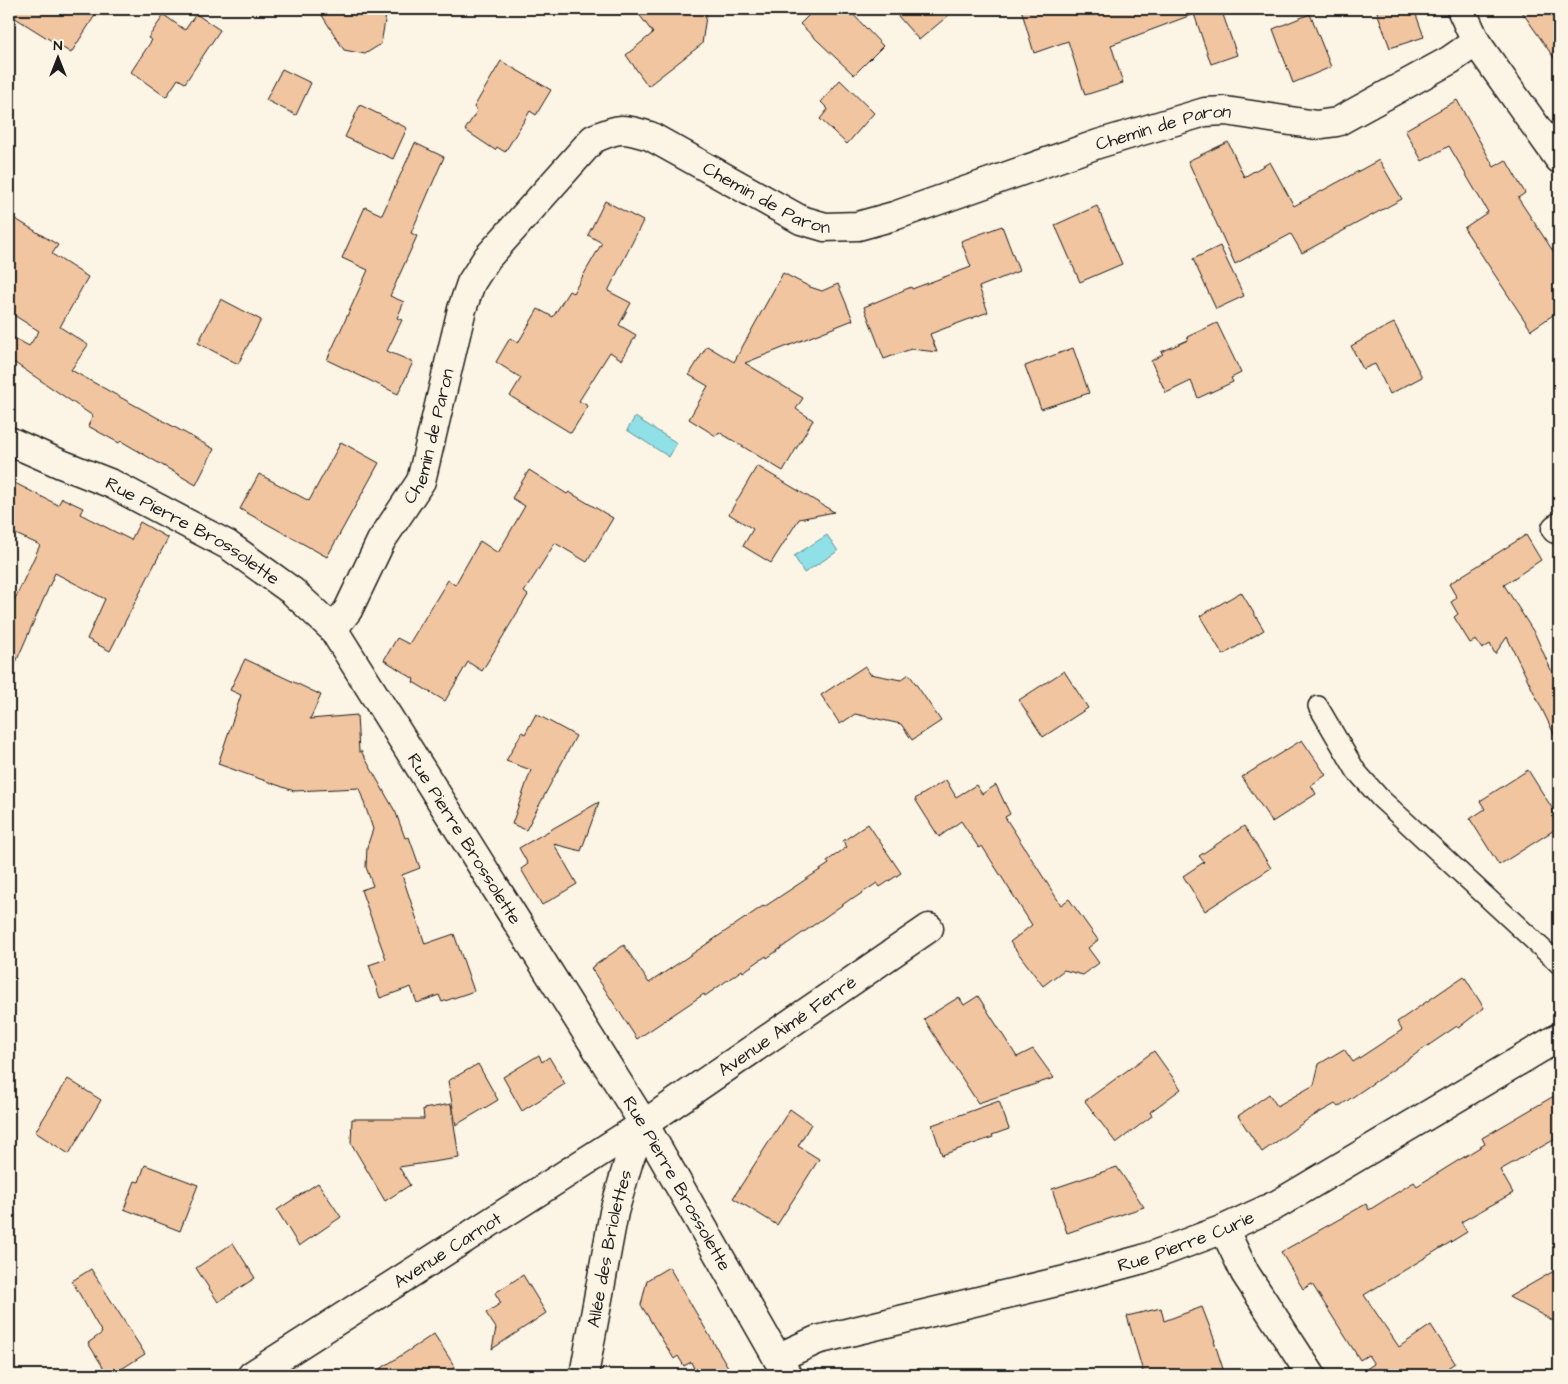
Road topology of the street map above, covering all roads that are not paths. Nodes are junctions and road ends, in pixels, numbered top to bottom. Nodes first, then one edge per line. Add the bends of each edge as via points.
1 (1461, 9) edge
2 (1476, 42) junction
3 (1559, 159) edge
4 (9, 441) edge
5 (333, 629) junction
6 (1318, 706) dead end
7 (929, 928) dead end
8 (1559, 964) edge
9 (1559, 1037) edge
10 (644, 1124) junction
11 (1224, 1230) junction
12 (782, 1367) edge
13 (252, 1375) edge
14 (584, 1375) edge
15 (1311, 1375) edge

1 - 2 street
2 - 3 street
2 - 5 street, Chemin de Paron via 1450,60 1337,122 1316,124 1226,111 1205,112 1098,144 858,226 826,227 801,220 650,136 627,129 593,138 487,258 471,283 421,481 381,541 348,610
4 - 5 street, Rue Pierre Brossolette via 112,484 228,545 292,591
5 - 10 street, Rue Pierre Brossolette
6 - 8 lane via 1356,771 1380,798
7 - 10 street, Avenue Aimé Ferré
9 - 11 street, Rue Pierre Curie via 1278,1204
10 - 12 street, Rue Pierre Brossolette
10 - 13 street, Avenue Carnot
10 - 14 street, Allée des Briolettes via 629,1160 614,1212
11 - 12 street, Rue Pierre Curie via 1143,1259 817,1340
11 - 15 street via 1245,1273

